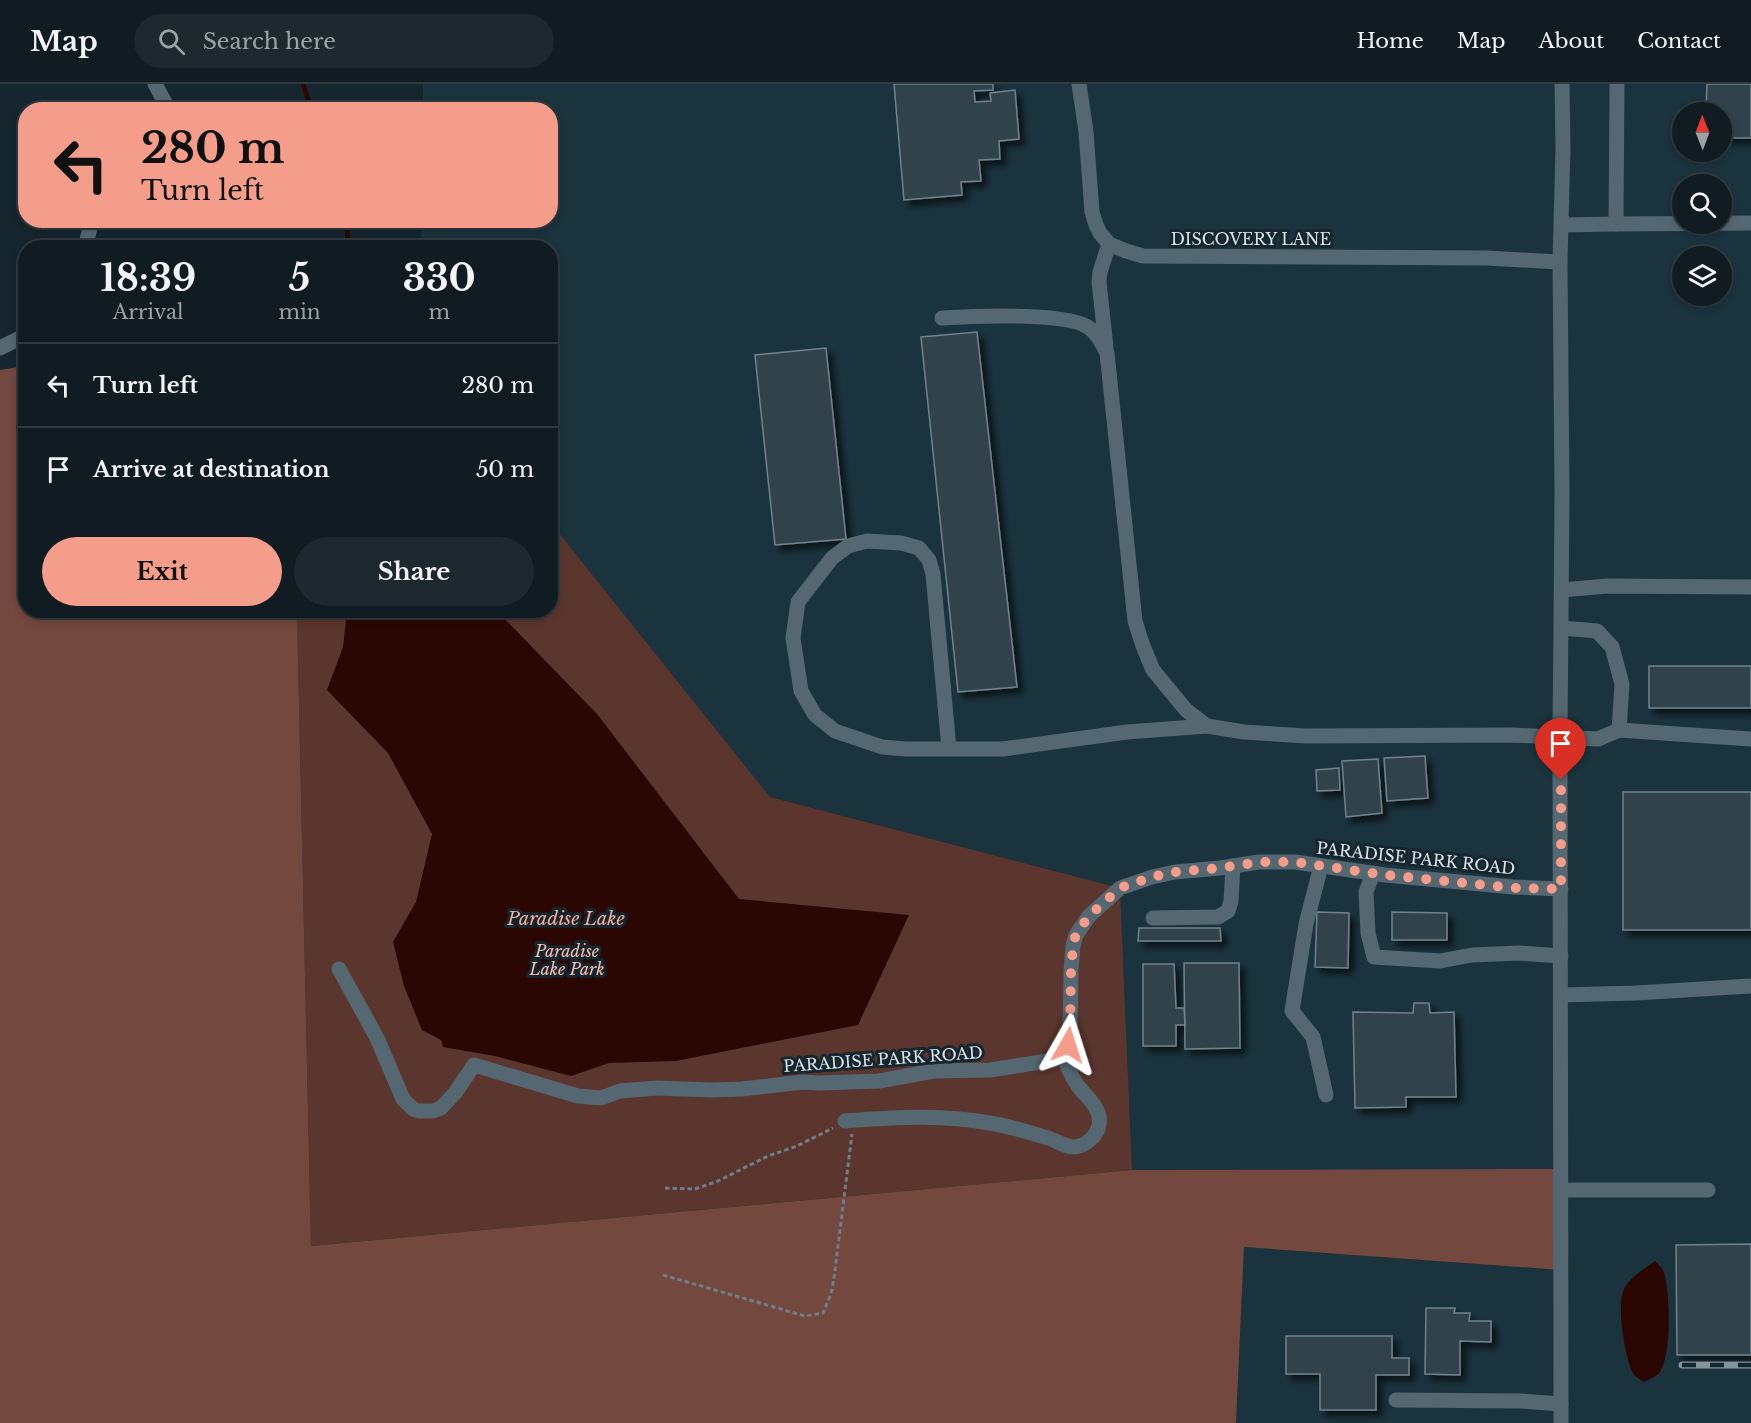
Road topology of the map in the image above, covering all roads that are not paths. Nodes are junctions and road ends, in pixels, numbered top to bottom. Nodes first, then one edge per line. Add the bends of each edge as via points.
1 (155, 84) edge
2 (1079, 84) edge
3 (1562, 84) edge
4 (1617, 84) edge
5 (165, 102) edge
6 (1751, 223) edge
7 (1616, 224) junction
8 (1561, 225) junction
9 (1109, 244) junction
10 (1560, 262) junction
11 (942, 318) dead end
12 (18, 339) edge
13 (0, 348) edge
14 (1107, 352) junction
15 (1751, 587) edge
16 (1562, 590) junction
17 (1562, 628) junction
18 (1207, 726) junction
19 (1619, 730) junction
20 (1560, 737) junction
21 (1751, 739) edge
22 (949, 749) junction
23 (1233, 866) junction
24 (1322, 866) junction
25 (1373, 873) junction
26 (1561, 889) junction
27 (1153, 918) dead end
28 (1561, 956) junction
29 (339, 969) dead end
30 (1751, 986) edge
31 (1561, 995) junction
32 (1063, 1053) junction
33 (1326, 1095) dead end
34 (849, 1121) road end
35 (1561, 1190) junction
36 (1708, 1190) dead end
37 (1396, 1400) dead end
38 (1561, 1404) junction
39 (1561, 1423) edge

1 - 5 street
2 - 9 street via 1092,212
3 - 8 street
4 - 7 street
6 - 7 street
7 - 8 street
8 - 10 street
9 - 10 street, DISCOVERY LANE via 1143,256
9 - 14 street via 1100,272
10 - 16 street
11 - 14 street via 1049,317 1071,321 1093,331
12 - 13 street
14 - 18 street via 1135,621 1153,670 1186,710
15 - 16 street via 1607,586
16 - 17 street
17 - 19 street via 1597,631 1612,647 1622,684
17 - 20 street
18 - 20 street via 1306,736
18 - 22 street via 1127,732 1003,749
19 - 20 street via 1598,739
19 - 21 street
20 - 26 street
22 - 22 street via 882,747 835,731 815,715 801,691 793,638 798,603 832,558 848,546 867,541 901,543 919,548 929,560
23 - 24 street, PARADISE PARK ROAD via 1295,862
23 - 27 street via 1228,911 1218,917
23 - 32 street, PARADISE PARK ROAD via 1175,872 1120,888 1089,916 1073,946 1070,1036
24 - 25 street, PARADISE PARK ROAD
24 - 33 street via 1306,924 1292,1011 1313,1038
25 - 26 street, PARADISE PARK ROAD
25 - 28 street via 1366,892 1368,933 1374,957 1440,961 1484,954
26 - 28 street
28 - 31 street
29 - 32 street, PARADISE PARK ROAD via 377,1038 403,1099 419,1111 441,1108 474,1065 578,1096 601,1098 620,1091 657,1088 712,1090 803,1082 879,1081 934,1071 990,1070 1054,1060
30 - 31 street
31 - 35 street
32 - 34 street via 1074,1080 1100,1115 1095,1136 1082,1145 1067,1146 997,1124 962,1118 919,1116
35 - 36 street
35 - 38 street
37 - 38 street
38 - 39 street

